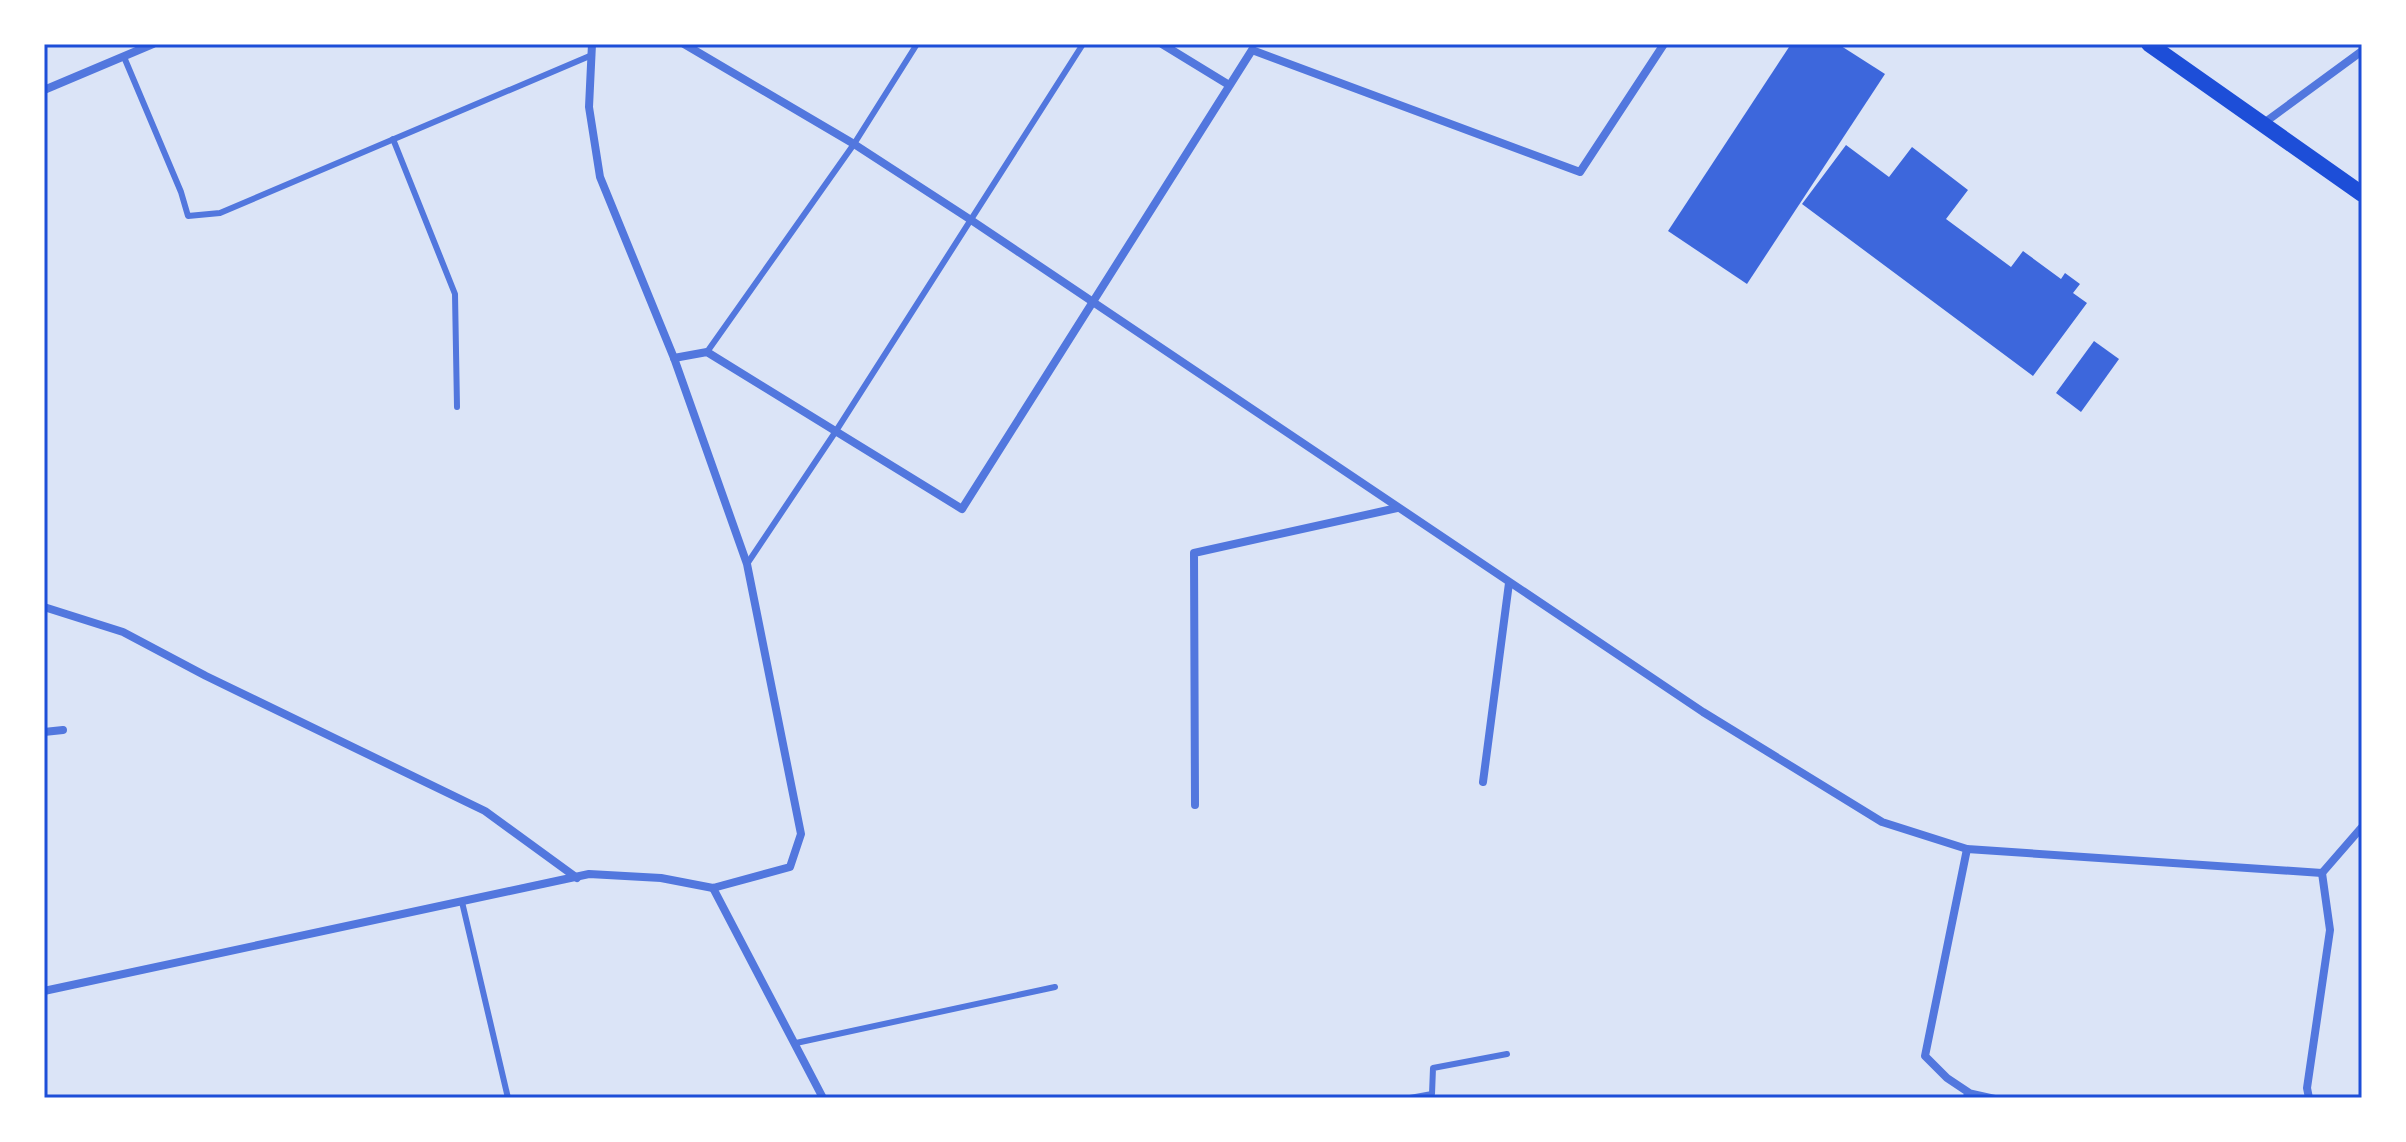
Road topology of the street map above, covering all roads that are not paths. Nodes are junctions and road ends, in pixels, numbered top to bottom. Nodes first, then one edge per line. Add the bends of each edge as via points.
1 (153, 44) edge
2 (592, 44) edge
3 (684, 44) edge
4 (917, 44) edge
5 (1083, 44) edge
6 (1162, 44) edge
7 (1664, 44) edge
8 (2149, 44) edge
9 (1254, 47) edge
10 (2362, 51) edge
11 (592, 55) junction
12 (124, 57) junction
13 (1229, 85) junction
14 (44, 90) edge
15 (2264, 123) junction
16 (393, 139) junction
17 (854, 144) junction
18 (2362, 194) edge
19 (971, 220) junction
20 (1091, 302) junction
21 (707, 352) junction
22 (674, 358) junction
23 (457, 407) dead end
24 (836, 431) junction
25 (1397, 508) junction
26 (747, 564) junction
27 (1509, 583) junction
28 (44, 607) edge
29 (63, 730) dead end
30 (44, 732) edge
31 (1483, 782) dead end
32 (1195, 805) dead end
33 (2362, 827) edge
34 (1967, 849) junction
35 (2322, 873) junction
36 (577, 878) junction
37 (713, 888) junction
38 (462, 902) junction
39 (1055, 987) dead end
40 (44, 991) edge
41 (796, 1043) junction
42 (1507, 1054) dead end
43 (1967, 1095) edge
44 (508, 1098) edge
45 (823, 1098) edge
46 (1410, 1098) edge
47 (1995, 1098) edge
48 (2309, 1098) edge

1 - 12 street
2 - 11 street
3 - 17 street
4 - 17 lane
5 - 19 lane
6 - 13 street
7 - 9 street via 1580,172
8 - 15 main road
9 - 13 street
10 - 15 street
11 - 16 lane
11 - 22 street via 589,107 600,177
12 - 14 street
12 - 16 lane via 188,216 220,213
13 - 20 street
15 - 18 main road
16 - 23 lane via 455,294
17 - 19 street
17 - 21 lane
19 - 20 street
19 - 24 lane
20 - 24 street via 962,509
20 - 25 street
21 - 22 street
21 - 24 street
22 - 26 street
24 - 26 lane
25 - 27 street
25 - 32 street via 1194,553
26 - 37 street via 801,834 790,867
27 - 31 street
27 - 34 street via 1882,822
28 - 36 street via 123,632 485,811
29 - 30 street
33 - 35 street
34 - 35 street
34 - 43 street via 1925,1056
35 - 48 street via 2330,930
36 - 37 street via 661,878
36 - 38 street
37 - 41 street
38 - 40 street
38 - 44 lane
39 - 41 lane
41 - 45 street
42 - 46 lane via 1433,1068 1432,1094
43 - 47 lane

